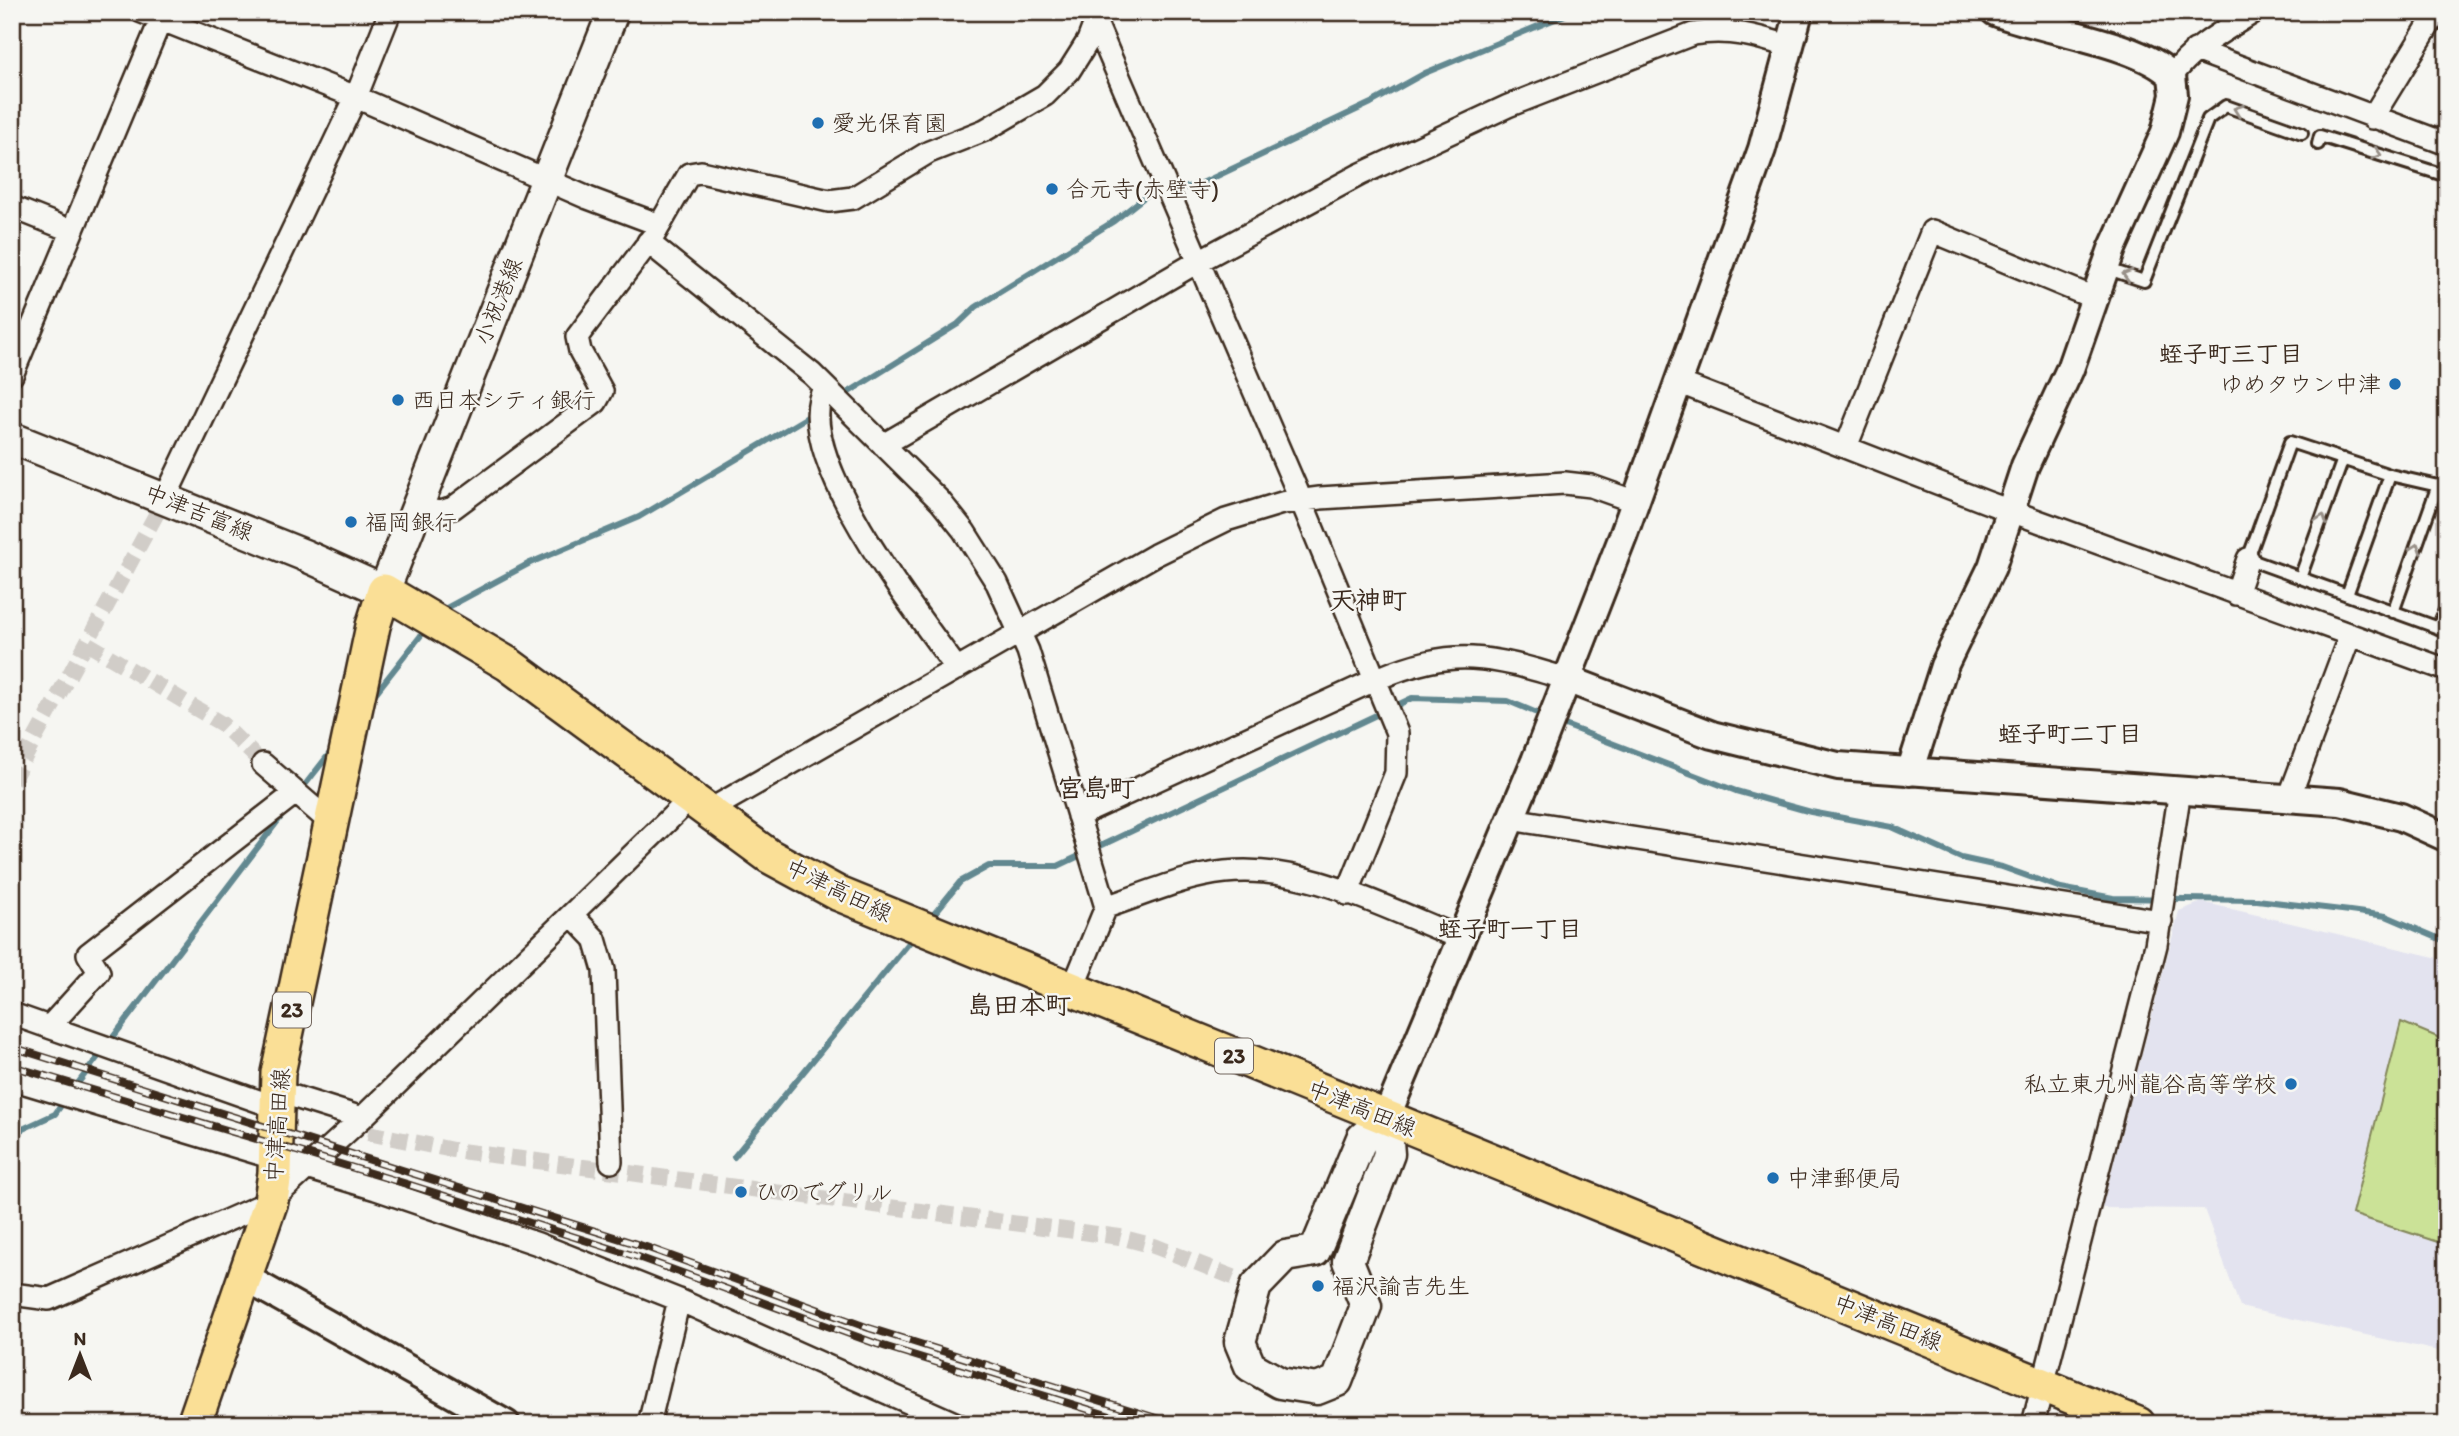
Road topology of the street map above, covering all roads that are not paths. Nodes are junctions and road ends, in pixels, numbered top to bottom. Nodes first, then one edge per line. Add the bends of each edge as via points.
1 (390, 12) edge
2 (613, 12) edge
3 (1799, 12) edge
4 (1994, 12) edge
5 (2255, 12) edge
6 (2437, 12) edge
7 (156, 15) edge
8 (1095, 15) edge
9 (1791, 47) junction
10 (2195, 50) junction
11 (2172, 76) junction
12 (356, 97) junction
13 (2372, 118) junction
14 (2302, 133) dead end
15 (2318, 144) dead end
16 (2447, 144) edge
17 (2447, 176) edge
18 (546, 181) junction
19 (12, 207) edge
20 (72, 231) junction
21 (654, 234) junction
22 (1199, 261) junction
23 (2105, 268) junction
24 (2094, 298) junction
25 (12, 375) edge
26 (1680, 383) junction
27 (825, 387) junction
28 (12, 438) edge
29 (883, 445) junction
30 (1846, 447) junction
31 (2343, 460) junction
32 (2390, 475) junction
33 (2442, 486) edge
34 (165, 498) junction
35 (1301, 500) junction
36 (1636, 502) junction
37 (416, 508) junction
38 (2010, 511) junction
39 (2248, 559) junction
40 (2300, 578) junction
41 (384, 591) junction
42 (2236, 594) junction
43 (2347, 595) junction
44 (2447, 605) edge
45 (2393, 612) junction
46 (2443, 630) edge
47 (1020, 633) junction
48 (2350, 635) junction
49 (957, 669) junction
50 (2447, 670) edge
51 (1377, 679) junction
52 (1567, 679) junction
53 (263, 764) tunnel mouth
54 (1910, 772) junction
55 (2180, 790) junction
56 (294, 794) junction
57 (2289, 798) junction
58 (700, 805) junction
59 (1078, 816) junction
60 (1510, 819) junction
61 (331, 823) junction
62 (2447, 838) edge
63 (1347, 894) junction
64 (1106, 908) junction
65 (572, 915) junction
66 (2161, 917) junction
67 (1461, 938) junction
68 (1072, 990) junction
69 (12, 1014) edge
70 (49, 1027) junction
71 (12, 1079) edge
72 (276, 1099) junction
73 (362, 1118) junction
74 (1386, 1118) junction
75 (275, 1160) junction
76 (611, 1163) dead end
77 (309, 1170) junction
78 (271, 1201) junction
79 (244, 1277) junction
80 (12, 1294) edge
81 (679, 1300) junction
82 (2041, 1384) junction
83 (194, 1424) edge
84 (506, 1424) edge
85 (649, 1424) edge
86 (957, 1424) edge
87 (2033, 1424) edge
88 (2138, 1424) edge

1 - 12 street
2 - 18 main road, 小祝港線
3 - 9 street
4 - 11 street via 2123,50 2160,65
5 - 10 street
6 - 13 street
7 - 12 street
7 - 20 street
8 - 21 street via 1069,71 1045,95 974,135 929,152 853,198 829,201 694,172 682,180
8 - 22 street
9 - 22 street via 1732,31 1681,37 1446,132
9 - 26 street via 1762,149
10 - 11 street
10 - 13 street
11 - 23 street via 2174,95 2165,132
12 - 18 street
12 - 34 street
13 - 16 street
14 -> 23 lane via 2226,106 2208,119 2144,281
15 -> 17 lane via 2320,136
18 - 21 street
18 - 37 main road, 小祝港線
19 - 20 street
20 - 25 street
21 - 27 street
21 - 37 street via 577,337 600,384 596,402 453,508 441,512
22 - 29 street
22 - 35 street
23 - 24 street
24 - 30 street via 1932,231
24 - 38 street via 2070,369 2033,446
26 - 30 street
26 - 36 street
27 - 29 street
27 - 49 street via 820,403 821,435 845,503 871,548
28 - 34 main road, 中津吉富線
29 - 47 street via 964,531 997,583
30 - 38 street
31 - 32 lane
31 - 39 lane via 2290,442
40 -> 31 lane
32 - 33 lane
32 - 43 lane
45 -> 33 lane
34 - 41 main road, 中津吉富線
35 - 36 street via 1565,483 1591,486
35 - 47 street via 1243,514 1206,529
35 - 51 street
36 - 52 street
37 - 41 main road, 小祝港線
38 - 42 street
38 - 54 street via 1992,567 1944,666
39 - 40 lane
39 - 42 street
40 - 43 lane
41 - 58 main road, 中津高田線 / 23 via 552,694
41 - 61 main road, 中津高田線 / 23
42 - 48 street
43 - 45 lane
44 - 46 lane
45 - 46 lane
47 - 49 street
47 - 59 street
48 - 50 street
48 - 57 street
49 - 58 street
51 - 52 street via 1433,660 1477,656
51 - 59 street
51 - 63 street via 1397,733 1398,758 1392,785
52 - 54 street via 1744,745 1838,766
52 - 60 street
53 - 56 street
54 - 55 street
55 - 57 street
55 - 66 street
56 - 61 street
56 - 70 street via 88,954 99,972
57 - 62 street via 2381,810
58 - 65 street
58 - 68 main road, 中津高田線 / 23 via 809,879
59 - 64 street
60 - 66 street
60 - 67 street
61 - 72 main road, 中津高田線 / 23
63 - 64 street via 1294,875 1241,871 1187,880
63 - 67 street
64 - 68 street
65 - 73 street
65 - 76 street via 595,939 604,970
66 - 82 street
67 - 74 street
68 - 74 main road, 中津高田線 / 23
69 - 70 street
70 - 72 street
71 - 75 street
72 - 73 street
72 - 75 main road, 中津高田線 / 23
73 - 77 street
74 - 74 main road via 1389,1154 1348,1261 1366,1306 1337,1381 1317,1389 1280,1382 1250,1366 1240,1342 1256,1286 1285,1256 1315,1251 1362,1138
74 - 82 main road, 中津高田線 / 23
75 - 77 street
75 - 78 main road, 中津高田線 / 23
77 - 78 street
77 - 81 street via 538,1244
78 - 79 main road, 中津高田線 / 23
78 - 80 street via 49,1299
79 - 83 main road, 中津高田線 / 23
79 - 84 street
81 - 85 street
81 - 86 street
82 - 87 street
82 - 88 main road, 中津高田線 / 23

